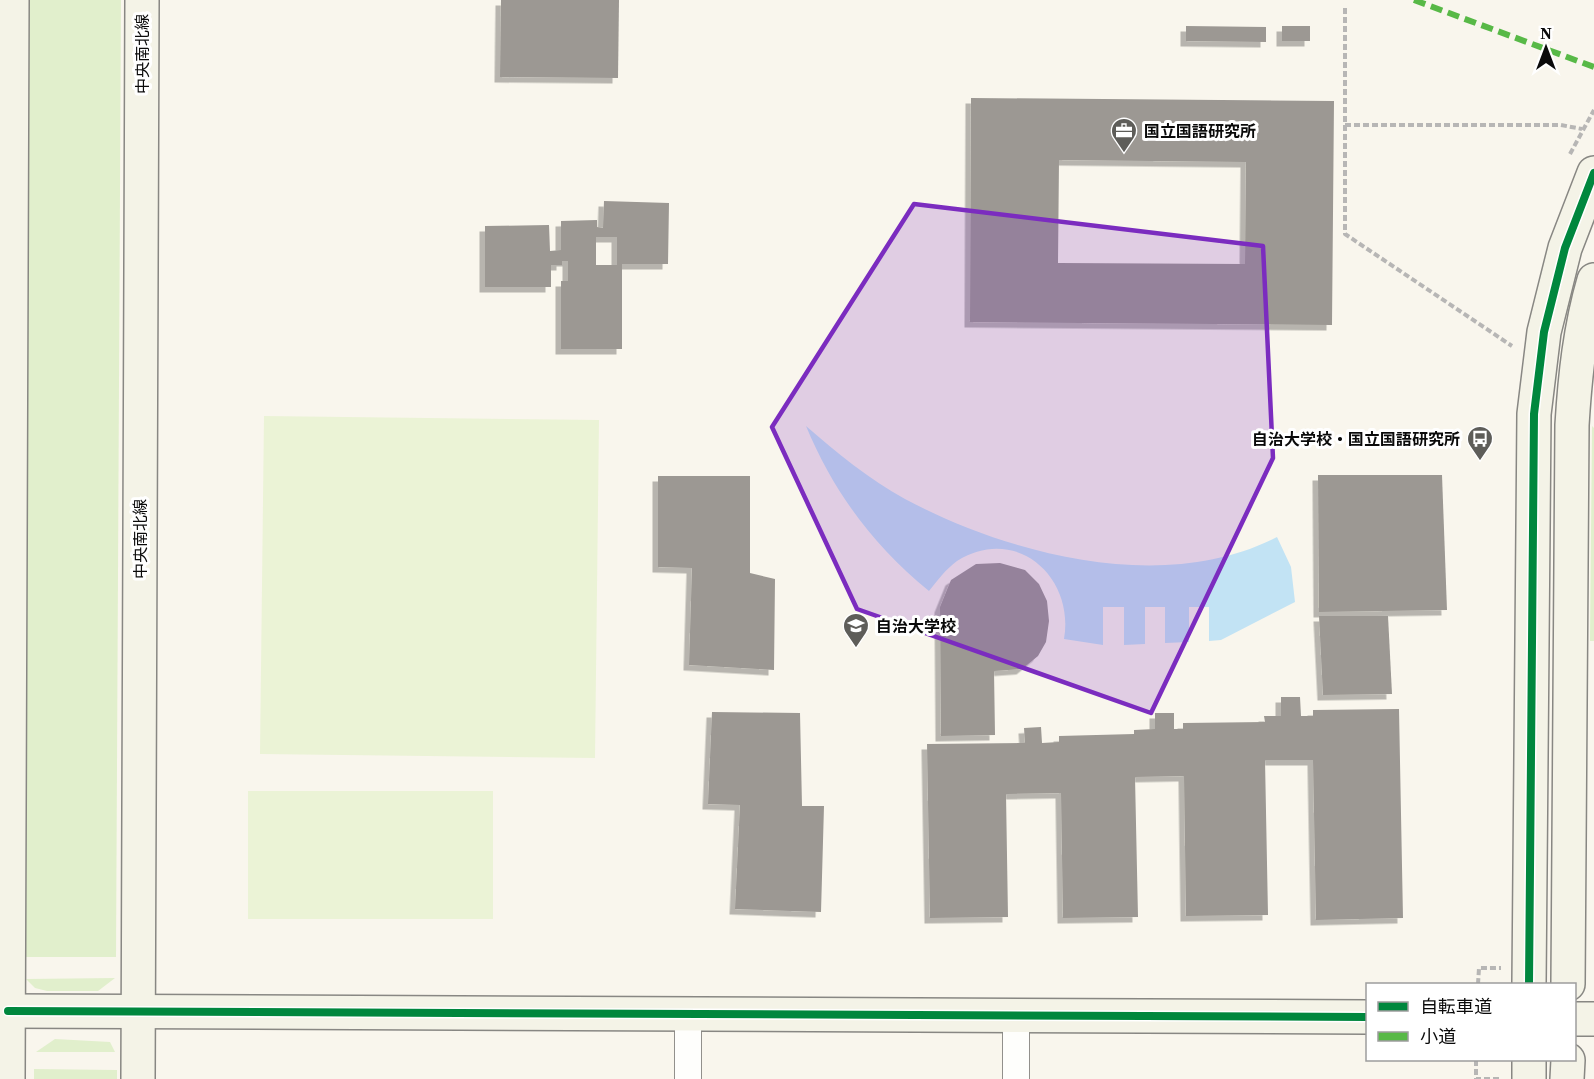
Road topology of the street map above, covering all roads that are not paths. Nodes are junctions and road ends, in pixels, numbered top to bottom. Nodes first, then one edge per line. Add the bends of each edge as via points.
1 (12, 0) edge
2 (142, 0) edge
3 (1594, 173) edge
4 (1594, 280) edge
5 (1529, 983) edge
6 (1568, 983) edge
7 (8, 1011) junction
8 (138, 1011) junction
9 (688, 1014) junction
10 (1016, 1016) junction
11 (1366, 1017) edge
12 (1576, 1018) edge
13 (1594, 1019) edge
14 (1529, 1061) edge
15 (1568, 1061) edge
16 (8, 1079) edge
17 (138, 1079) edge
18 (688, 1079) edge
19 (1016, 1079) edge
20 (1529, 1079) edge
21 (1568, 1079) edge

1 - 7 street
2 - 8 street, 中央南北線
3 - 5 street via 1565,248 1544,332 1534,414
4 - 6 street via 1584,313 1572,425
7 - 8 street
7 - 16 street
8 - 9 street
8 - 17 street, 中央南北線
9 - 10 street
9 - 18 street
10 - 11 street
10 - 19 street
12 - 13 street
14 - 20 street
15 - 21 street

